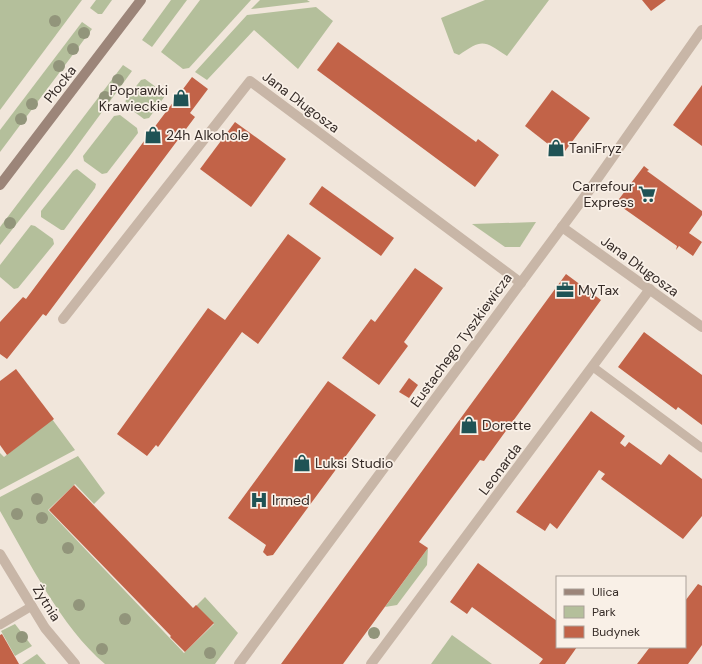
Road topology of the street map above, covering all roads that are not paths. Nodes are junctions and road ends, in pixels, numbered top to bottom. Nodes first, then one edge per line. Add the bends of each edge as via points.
1 (141, 0) edge
2 (702, 30) edge
3 (0, 185) edge
4 (562, 227) junction
5 (521, 283) junction
6 (650, 289) junction
7 (62, 319) dead end
8 (702, 327) edge
9 (593, 367) junction
10 (702, 448) edge
11 (0, 554) edge
12 (32, 606) junction
13 (0, 625) edge
14 (75, 664) edge
15 (239, 664) edge
16 (371, 664) edge

1 - 3 street, Płocka
2 - 4 street, Eustachego Tyszkiewicza
4 - 5 street, Eustachego Tyszkiewicza
4 - 6 street, Jana Długosza
5 - 7 street, Jana Długosza via 250,81
5 - 15 street, Eustachego Tyszkiewicza
6 - 8 street, Jana Długosza
6 - 9 street, Leonarda
9 - 10 lane
9 - 16 street, Leonarda
11 - 12 street, Żytnia
12 - 13 lane
12 - 14 street, Żytnia via 45,628

